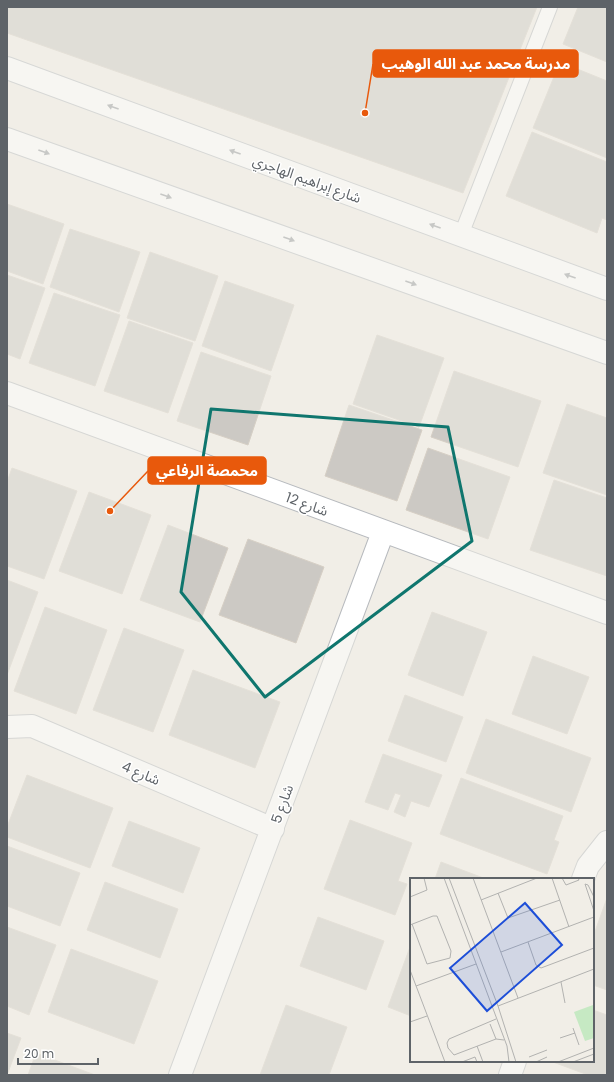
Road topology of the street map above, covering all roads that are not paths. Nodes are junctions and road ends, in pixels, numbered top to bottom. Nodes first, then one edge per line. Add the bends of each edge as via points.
1 (550, 7) edge
2 (7, 68) edge
3 (7, 139) edge
4 (461, 235) junction
5 (607, 289) edge
6 (607, 353) edge
7 (7, 394) edge
8 (383, 532) junction
9 (607, 613) edge
10 (7, 727) edge
11 (273, 829) junction
12 (607, 842) edge
13 (583, 878) edge
14 (515, 1062) edge
15 (180, 1075) edge
16 (510, 1075) edge

1 - 4 lane
4 -> 2 street, شارع إبراهيم الهاجري
3 -> 6 street
5 -> 4 street, شارع إبراهيم الهاجري
7 - 8 street, شارع 12
8 - 9 street, شارع 12
8 - 11 street, شارع 5
10 - 11 street, شارع 4 via 32,726
11 - 15 street, شارع 5
12 - 13 street via 588,866
14 - 16 street

